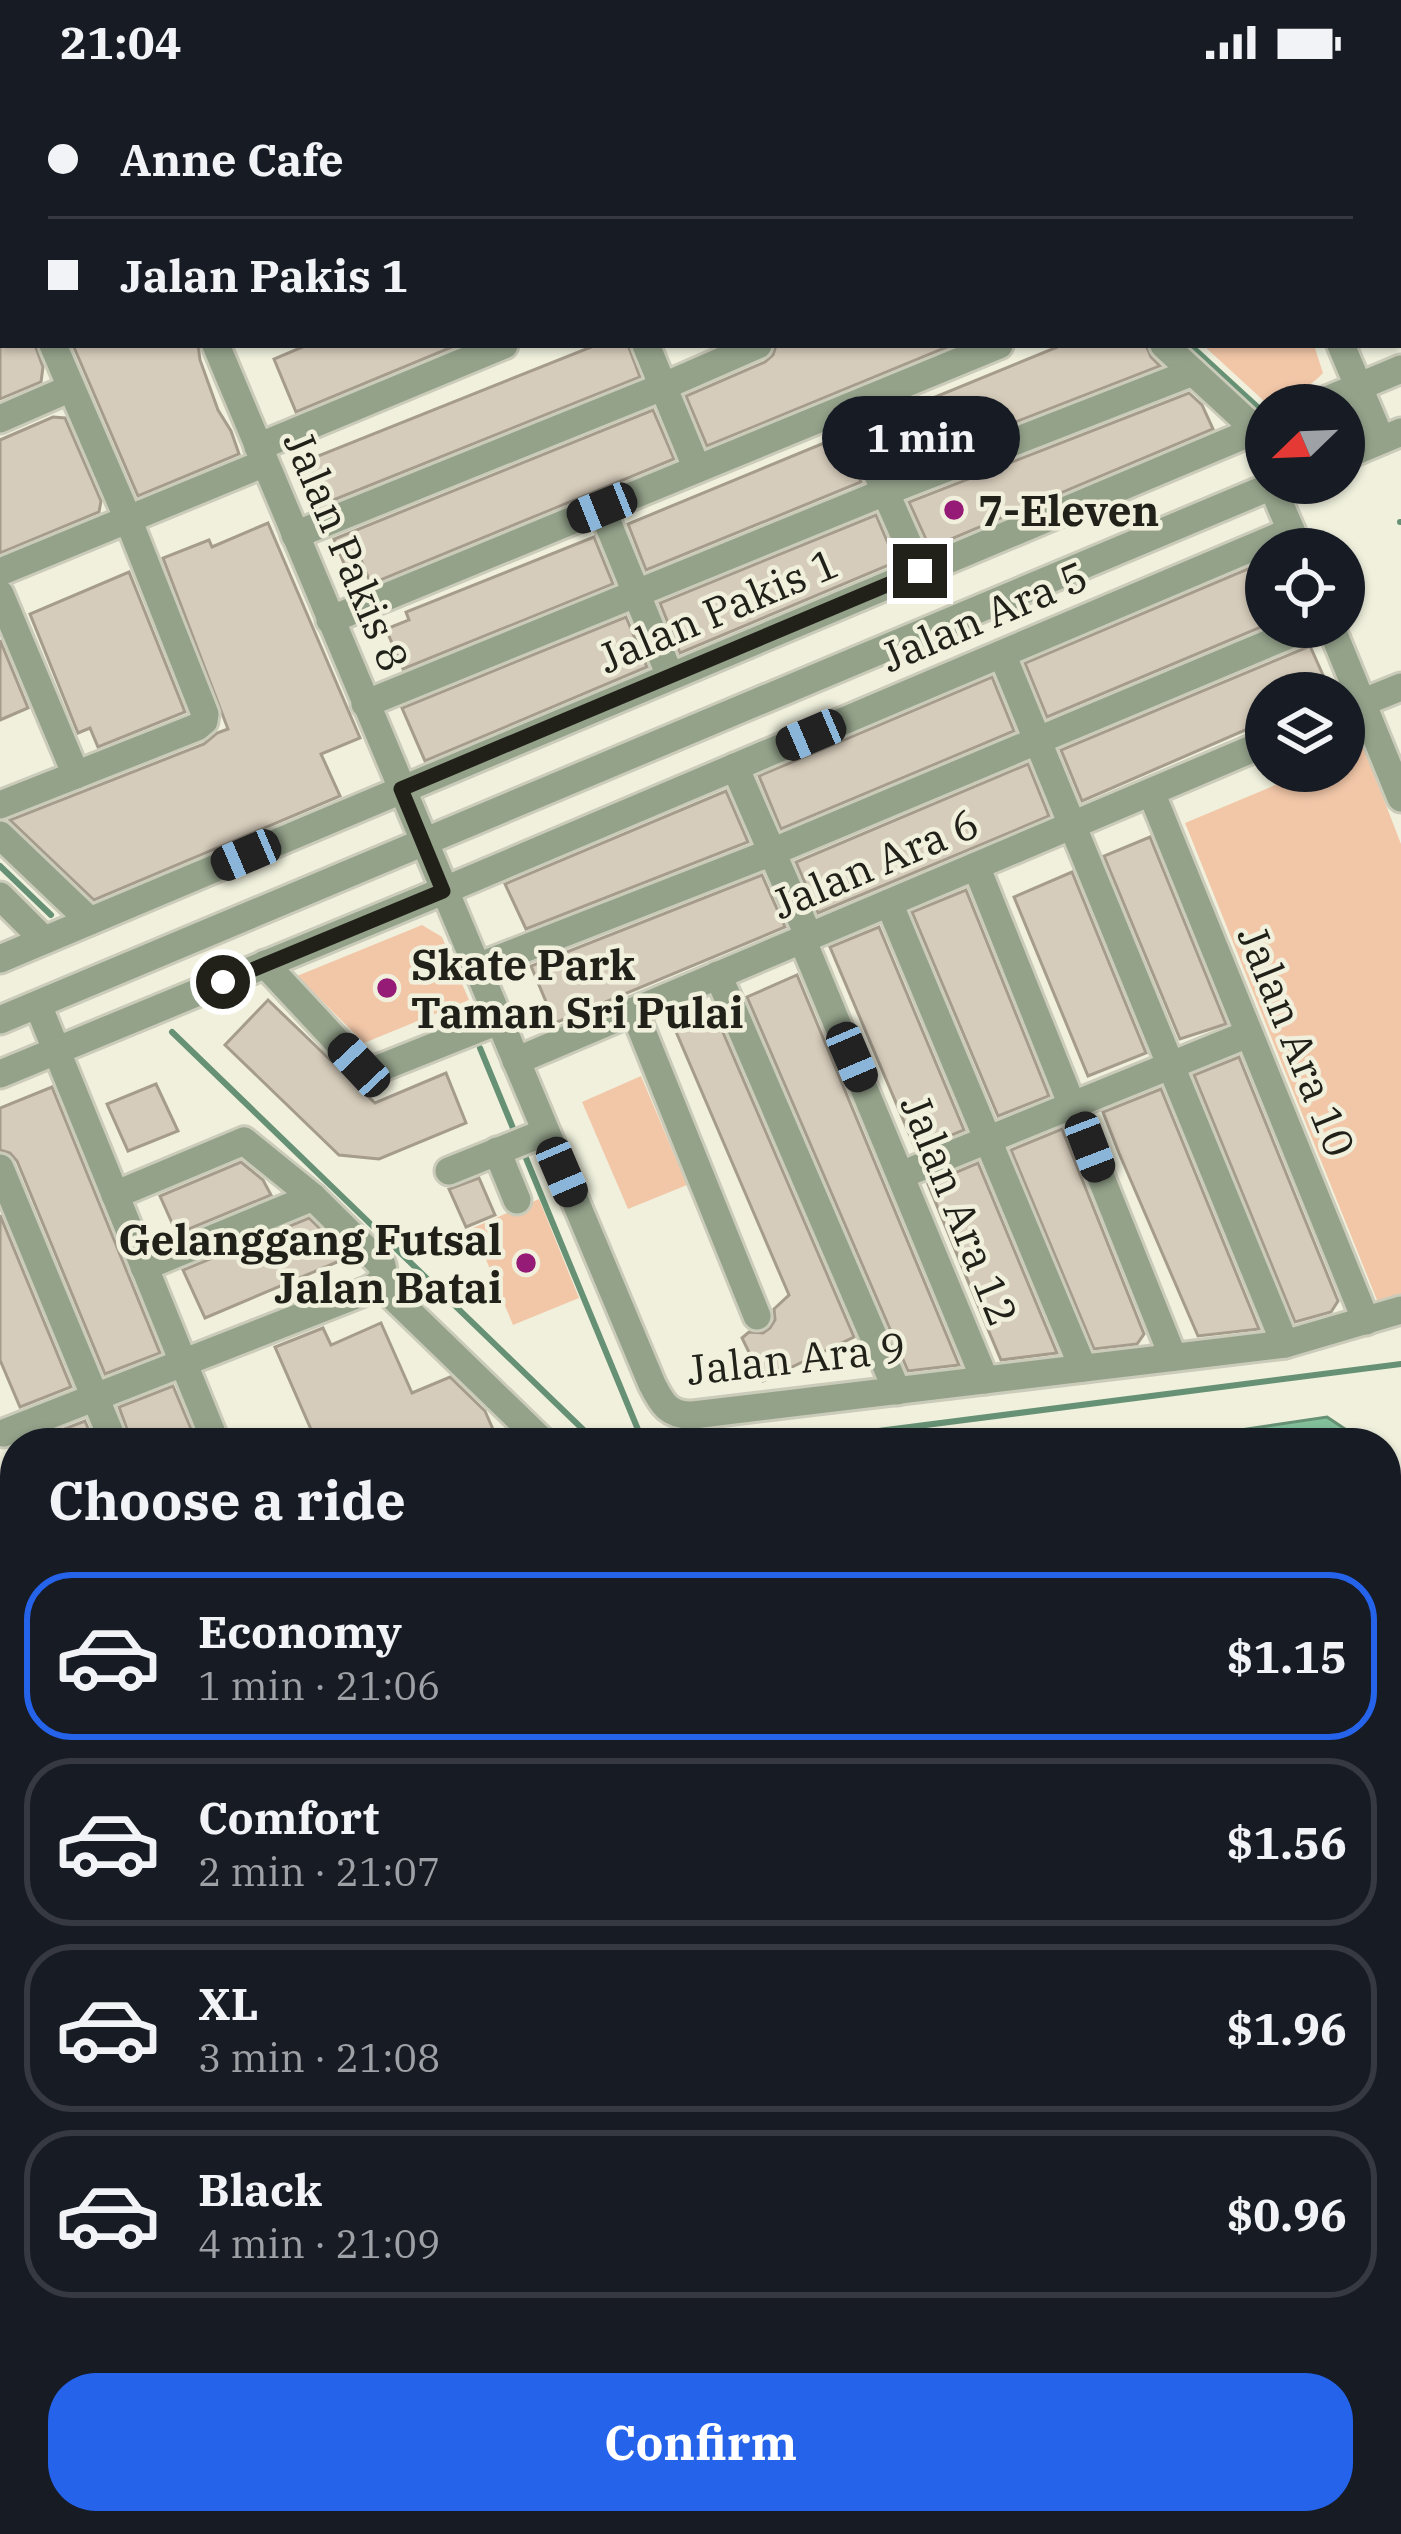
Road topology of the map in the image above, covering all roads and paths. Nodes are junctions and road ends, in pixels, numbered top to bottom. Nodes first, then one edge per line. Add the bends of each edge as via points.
1 (54, 348) edge
2 (226, 348) edge
3 (497, 348) edge
4 (647, 348) edge
5 (751, 348) edge
6 (992, 348) edge
7 (1167, 348) edge
8 (1342, 348) edge
9 (1401, 369) edge
10 (1193, 372) junction
11 (1357, 384) edge
12 (1365, 384) edge
13 (662, 387) junction
14 (71, 388) junction
15 (1365, 397) edge
16 (848, 407) junction
17 (1245, 415) edge
18 (0, 419) edge
19 (1245, 435) edge
20 (1391, 436) edge
21 (261, 455) junction
22 (697, 469) junction
23 (885, 492) junction
24 (1245, 497) edge
25 (602, 508) junction
26 (128, 519) junction
27 (295, 535) junction
28 (1245, 559) edge
29 (920, 571) junction
30 (0, 572) edge
31 (635, 592) junction
32 (0, 594) edge
33 (331, 620) junction
34 (1258, 648) edge
35 (1001, 654) junction
36 (670, 676) junction
37 (1401, 687) edge
38 (1365, 701) edge
39 (365, 704) junction
40 (1365, 729) edge
41 (1037, 740) junction
42 (1245, 752) edge
43 (735, 767) junction
44 (76, 775) junction
45 (401, 789) junction
46 (1150, 792) junction
47 (1401, 799) edge
48 (0, 805) edge
49 (1072, 825) junction
50 (0, 835) edge
51 (423, 843) junction
52 (772, 852) junction
53 (976, 866) junction
54 (443, 891) junction
55 (0, 896) edge
56 (889, 903) junction
57 (90, 920) junction
58 (806, 938) junction
59 (44, 940) junction
60 (0, 959) edge
61 (265, 964) junction
62 (476, 968) junction
63 (718, 975) junction
64 (38, 1005) junction
65 (634, 1011) junction
66 (0, 1020) edge
67 (498, 1021) junction
68 (1248, 1034) junction
69 (56, 1051) junction
70 (516, 1060) junction
71 (1169, 1066) junction
72 (0, 1074) edge
73 (1074, 1105) junction
74 (546, 1132) junction
75 (988, 1139) junction
76 (497, 1151) junction
77 (0, 1168) edge
78 (448, 1172) dead end
79 (901, 1174) junction
80 (115, 1195) junction
81 (313, 1197) junction
82 (517, 1200) dead end
83 (144, 1267) junction
84 (375, 1287) junction
85 (1401, 1310) edge
86 (757, 1316) dead end
87 (1366, 1321) junction
88 (1285, 1344) junction
89 (1173, 1357) junction
90 (183, 1363) junction
91 (1083, 1368) junction
92 (985, 1380) junction
93 (897, 1391) junction
94 (95, 1396) junction
95 (2, 1428) edge
96 (108, 1428) edge
97 (210, 1428) edge
98 (527, 1428) edge

1 - 14 street
2 - 21 street, Jalan Pakis 8
3 - 21 street
4 - 13 street
5 - 13 street
6 - 16 street
7 - 10 street
8 - 11 street
9 - 12 street
10 - 17 street
10 - 23 street
13 - 22 street
13 - 27 street
14 - 18 street
14 - 26 street
15 - 20 street
16 - 22 street
16 - 23 street
19 - 29 street, Jalan Pakis 1
21 - 26 street
21 - 27 street, Jalan Pakis 8
22 - 25 street
23 - 29 street
23 - 31 street
24 - 51 street
25 - 31 street
25 - 33 street
26 - 30 street
26 - 44 street via 204,721
27 - 33 street, Jalan Pakis 8
28 - 35 street, Jalan Ara 5
29 - 36 street, Jalan Pakis 1
31 - 36 street
31 - 39 street
32 - 44 street
33 - 39 street, Jalan Pakis 8
34 - 41 street
35 - 41 street
35 - 43 street, Jalan Ara 5
36 - 45 street, Jalan Pakis 1
37 - 38 street
39 - 45 street, Jalan Pakis 8
40 - 47 street
41 - 49 street
41 - 52 street
42 - 46 street, Jalan Ara 6
43 - 52 street, Jalan Ara 12
43 - 54 street, Jalan Ara 5
44 - 48 street
45 - 51 street, Jalan Pakis 8
45 - 57 street, Jalan Pakis 1
46 - 49 street, Jalan Ara 6
46 - 68 street, Jalan Ara 10
49 - 53 street, Jalan Ara 6
49 - 71 street
50 - 57 street
51 - 54 street, Jalan Ara 9
51 - 64 street
52 - 58 street, Jalan Ara 12
52 - 62 street
53 - 56 street, Jalan Ara 6
53 - 73 street
54 - 61 street, Jalan Ara 5
54 - 62 street, Jalan Ara 9
55 - 59 street
56 - 58 street, Jalan Ara 6
56 - 75 street
57 - 59 street, Jalan Pakis 1
58 - 63 street, Jalan Ara 6
58 - 79 street, Jalan Ara 12
59 - 60 street, Jalan Pakis 1
61 - 67 street via 359,1065 375,1070
61 - 69 street, Jalan Ara 5
62 - 67 street, Jalan Ara 9
63 - 65 street, Jalan Ara 6
63 - 93 street
64 - 66 street
64 - 69 street
65 - 70 street, Jalan Ara 6
65 - 86 street
67 - 70 street, Jalan Ara 9
68 - 71 street
68 - 87 street, Jalan Ara 10
69 - 72 street, Jalan Ara 5
69 - 80 street
70 - 74 street, Jalan Ara 9
71 - 73 street
71 - 88 street
73 - 75 street
73 - 89 street
74 - 76 street
74 - 93 street, Jalan Ara 9 via 670,1412
75 - 79 street
75 - 91 street
76 - 78 street
76 - 82 street
77 - 94 street
79 - 92 street, Jalan Ara 12
80 - 81 street via 244,1142
80 - 83 street
81 - 83 street
81 - 84 street via 382,1265
83 - 90 street
84 - 90 street
84 - 98 street
85 - 87 street, Jalan Ara 9
87 - 88 street, Jalan Ara 9
88 - 89 street, Jalan Ara 9
89 - 91 street, Jalan Ara 9
90 - 94 street
90 - 97 street
91 - 92 street, Jalan Ara 9
92 - 93 street, Jalan Ara 9
94 - 95 street
94 - 96 street

